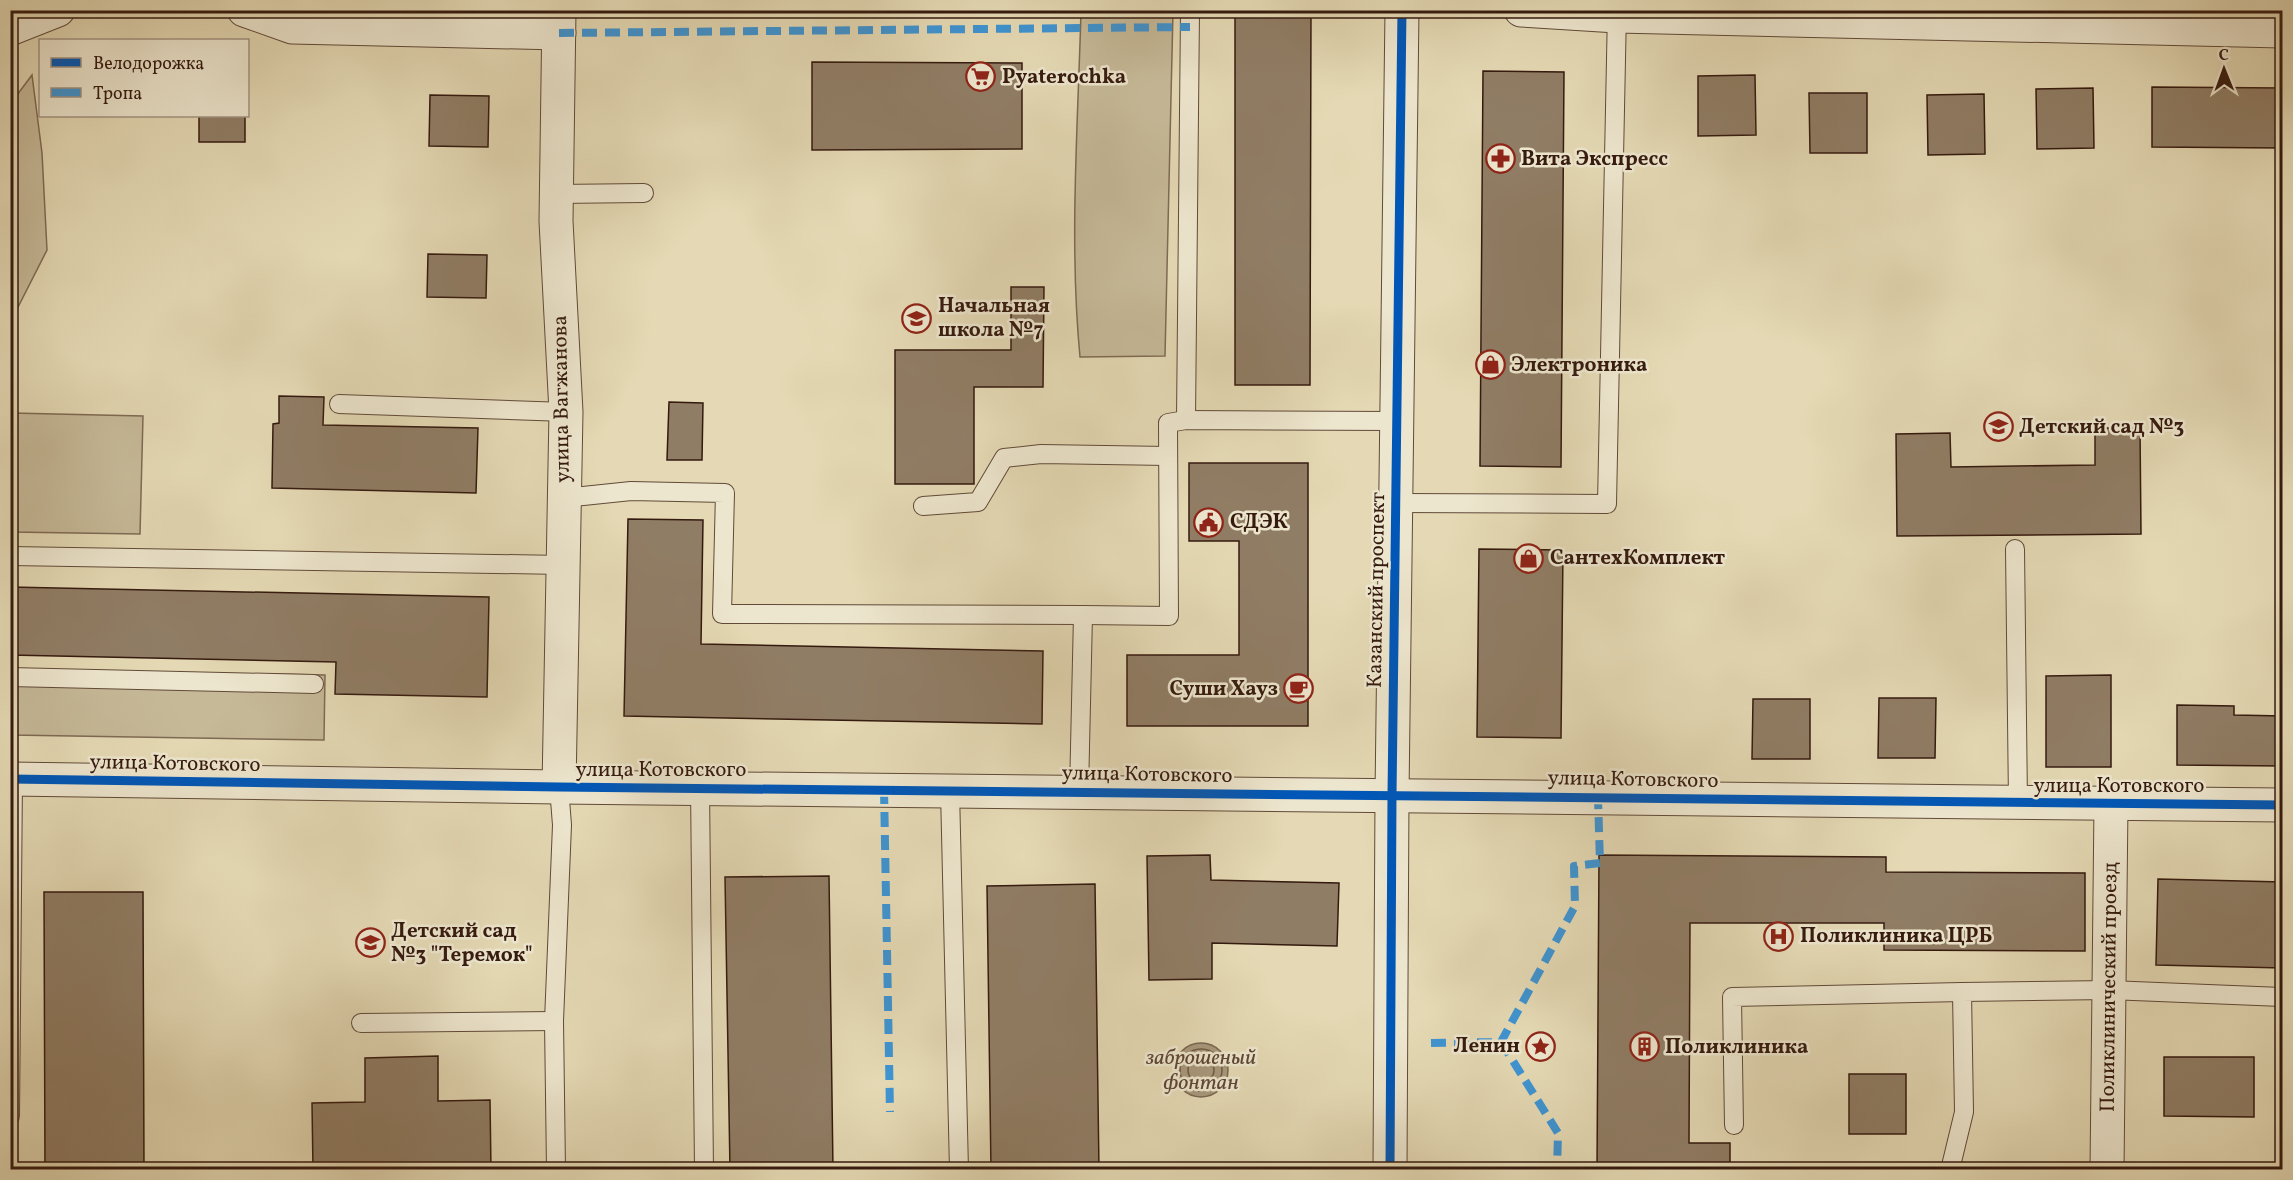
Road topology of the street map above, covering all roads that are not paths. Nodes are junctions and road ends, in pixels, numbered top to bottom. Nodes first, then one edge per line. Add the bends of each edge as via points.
1 (58, 10) edge
2 (244, 10) edge
3 (1190, 10) edge
4 (1402, 10) edge
5 (1521, 10) edge
6 (1617, 13) edge
7 (559, 22) edge
8 (10, 29) edge
9 (2283, 31) edge
10 (644, 193) dead end
11 (556, 194) junction
12 (339, 404) dead end
13 (566, 412) junction
14 (1186, 420) junction
15 (1396, 421) junction
16 (1168, 456) junction
17 (564, 498) junction
18 (1397, 503) junction
19 (922, 506) dead end
20 (2015, 549) dead end
21 (10, 556) edge
22 (562, 565) junction
23 (1083, 615) junction
24 (10, 677) edge
25 (314, 684) dead end
26 (12, 779) edge
27 (559, 787) junction
28 (700, 787) junction
29 (950, 790) junction
30 (1079, 792) junction
31 (1392, 795) junction
32 (2018, 803) junction
33 (2111, 804) junction
34 (2283, 805) edge
35 (2109, 990) junction
36 (1962, 992) junction
37 (2283, 997) edge
38 (554, 1021) junction
39 (361, 1023) dead end
40 (10, 1116) edge
41 (1734, 1125) dead end
42 (556, 1170) edge
43 (704, 1170) edge
44 (959, 1170) edge
45 (1389, 1170) edge
46 (1950, 1170) edge
47 (2107, 1170) edge

1 - 8 street
2 - 7 street via 292,27
3 - 14 lane
4 - 15 street, Казанский проспект
5 - 6 street
6 - 9 street
6 - 18 lane via 1607,504
7 - 11 street, улица Вагжанова
10 - 11 lane
11 - 13 street, улица Вагжанова
12 - 13 lane
13 - 17 street, улица Вагжанова
14 - 15 lane
14 - 16 lane via 1168,423
15 - 18 street, Казанский проспект
16 - 19 lane via 1041,454 1004,458 978,502
16 - 23 lane via 1169,616
17 - 22 street, улица Вагжанова
17 - 23 lane via 631,491 725,493 722,614
18 - 31 street, Казанский проспект
20 - 32 lane
21 - 22 lane
22 - 27 street, улица Вагжанова
23 - 30 lane
24 - 25 lane
26 - 27 street, улица Котовского
26 - 40 lane
27 - 28 street, улица Котовского
27 - 38 lane via 562,825
28 - 29 street, улица Котовского
28 - 43 lane
29 - 30 street, улица Котовского
29 - 44 lane
30 - 31 street, улица Котовского
31 - 32 street, улица Котовского
31 - 45 street, Казанский проспект
32 - 33 street, улица Котовского
33 - 34 street, улица Котовского
33 - 35 street, Поликлинический проезд
35 - 36 lane
35 - 37 lane
35 - 47 street, Поликлинический проезд
36 - 41 lane via 1732,997
36 - 46 lane via 1964,1113
38 - 39 lane
38 - 42 lane

